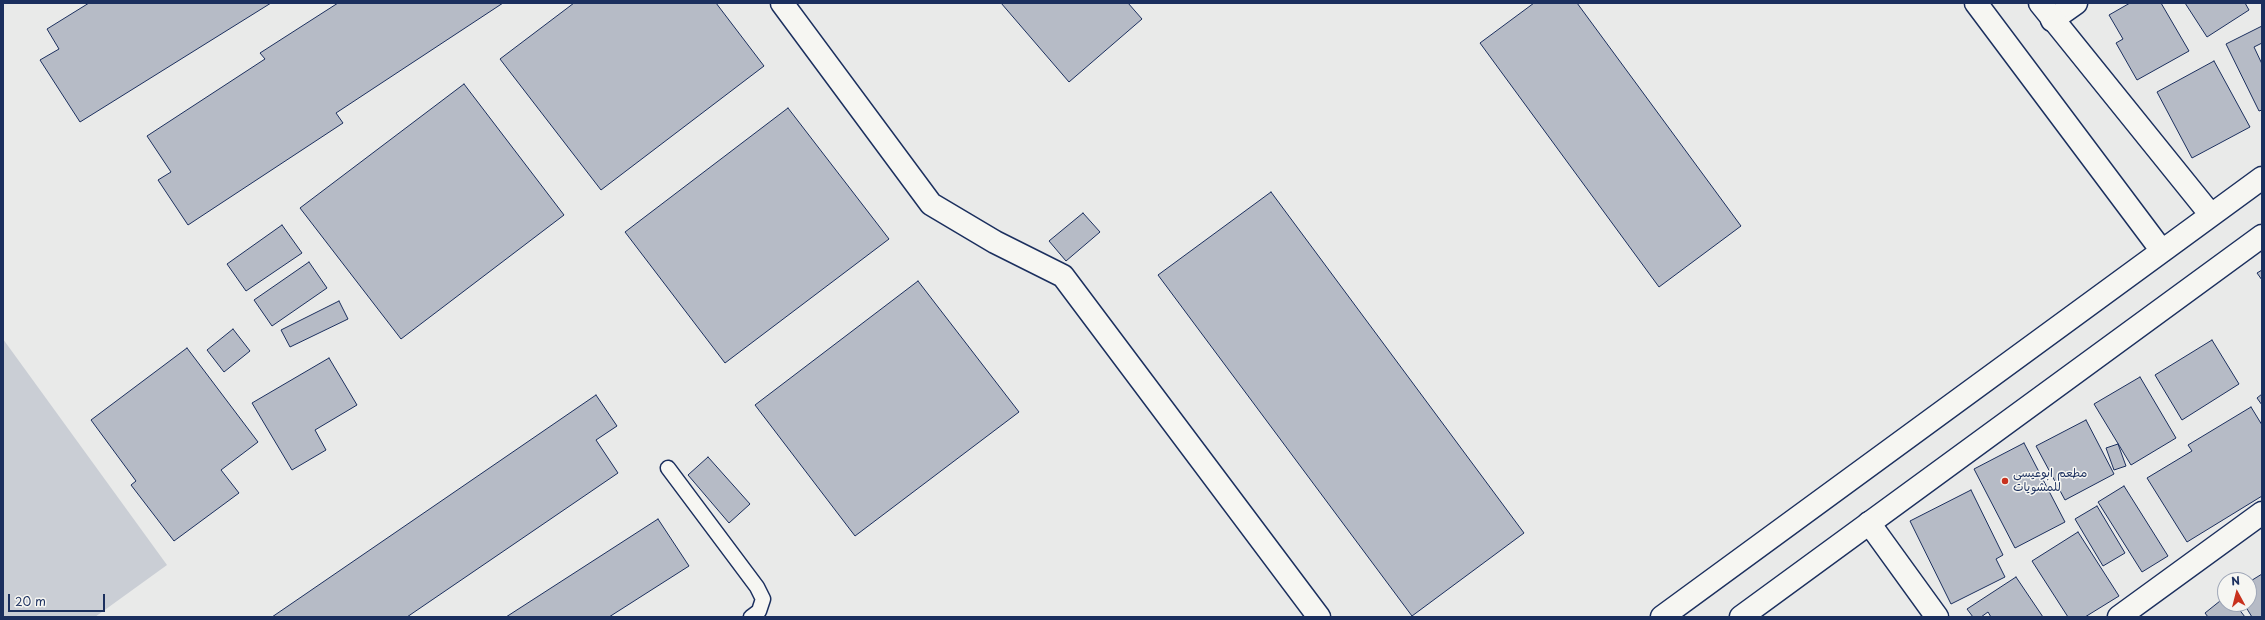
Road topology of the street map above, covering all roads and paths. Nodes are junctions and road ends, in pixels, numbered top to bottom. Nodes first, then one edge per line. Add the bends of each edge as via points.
1 (782, 3) edge
2 (1976, 3) edge
3 (2076, 3) edge
4 (2046, 11) edge
5 (2262, 178) edge
6 (2211, 216) junction
7 (2262, 236) edge
8 (2162, 251) junction
9 (668, 468) dead end
10 (2262, 513) edge
11 (1869, 523) junction
12 (1747, 615) edge
13 (751, 617) edge
14 (1319, 617) edge
15 (1662, 617) edge
16 (1937, 617) edge
17 (2119, 617) edge

1 - 14 street via 931,204 995,242 1063,276
2 - 8 street
3 - 4 street
4 - 6 street
5 - 6 street
6 - 8 street
7 - 11 street
8 - 15 street
9 - 13 lane via 757,587 763,599 759,611
10 - 17 street
11 - 12 street
11 - 16 street

